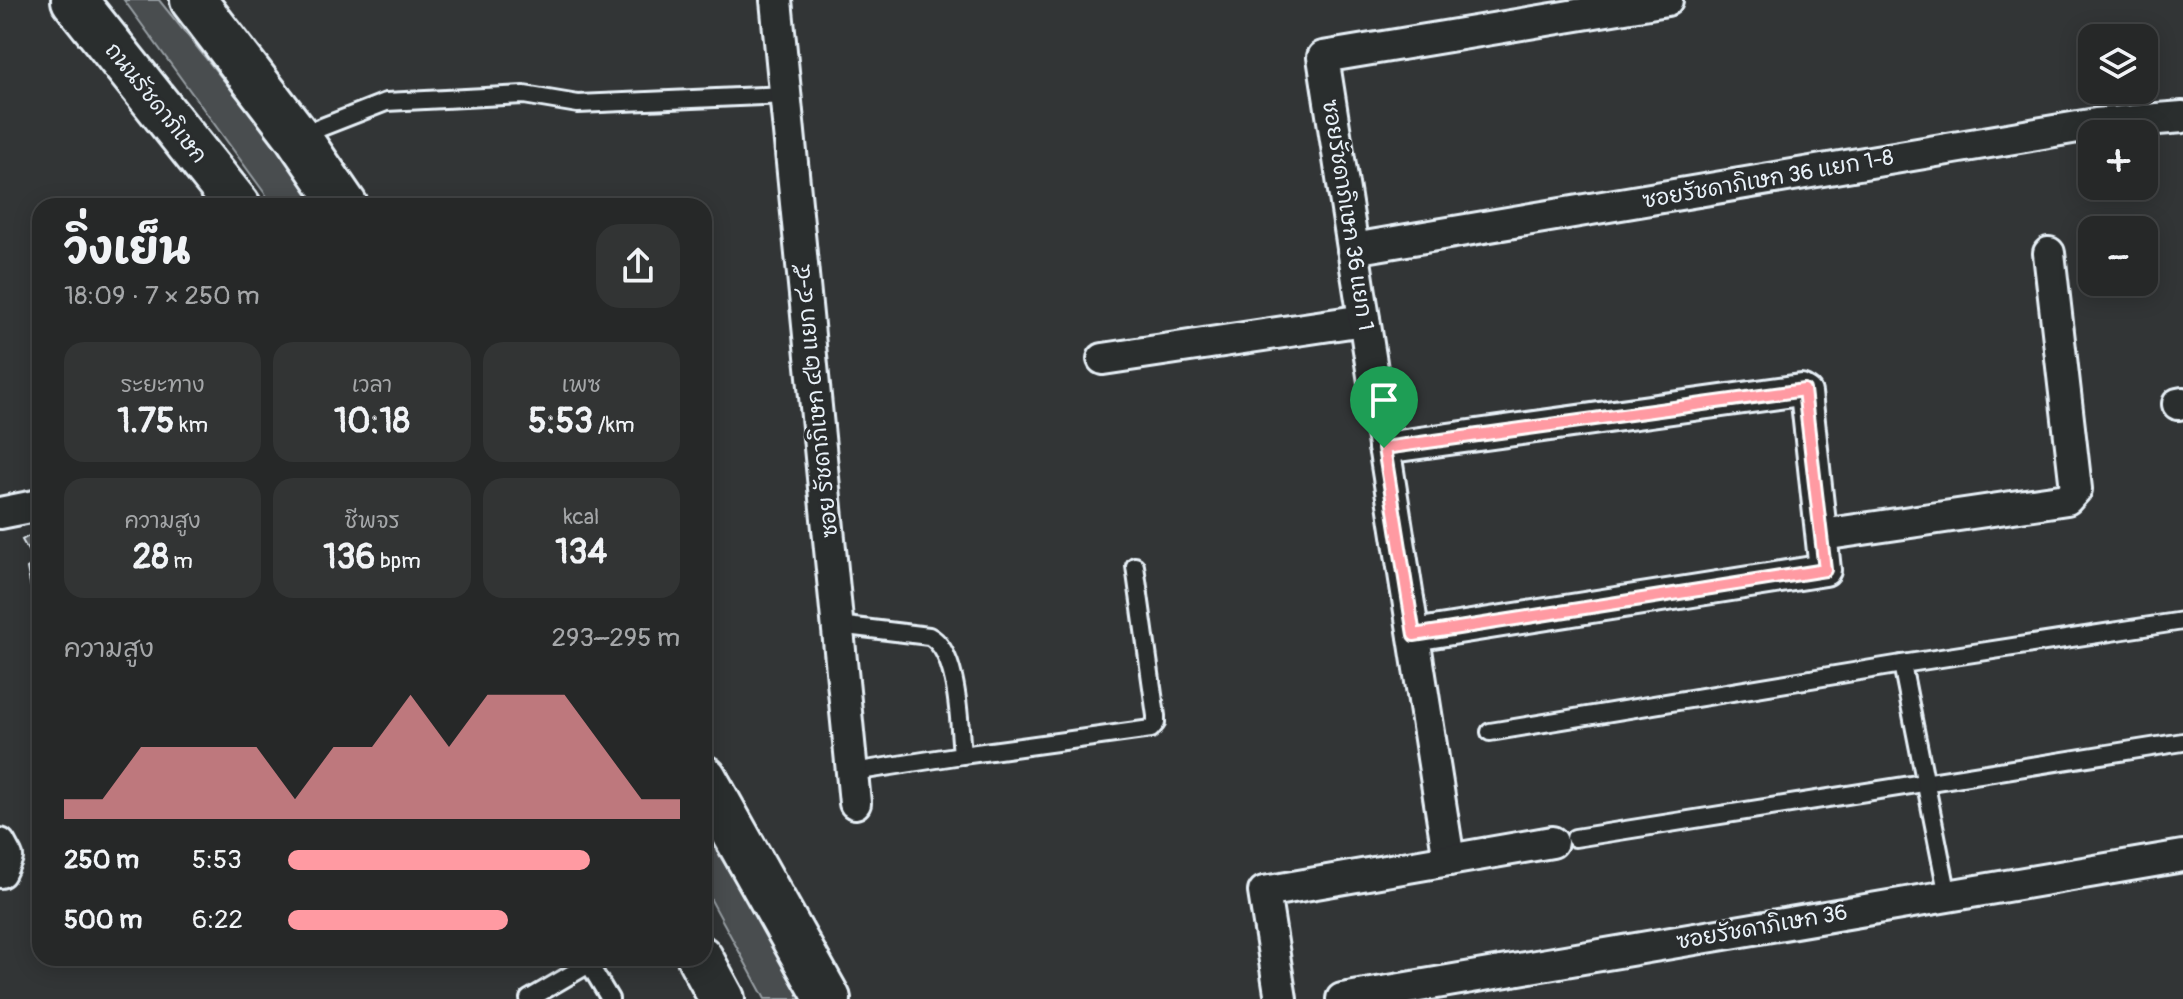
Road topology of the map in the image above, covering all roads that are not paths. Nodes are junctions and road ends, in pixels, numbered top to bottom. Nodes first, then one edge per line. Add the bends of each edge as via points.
1 (74, 0) edge
2 (193, 0) edge
3 (776, 0) edge
4 (1667, 0) edge
5 (787, 95) junction
6 (2183, 117) edge
7 (297, 136) junction
8 (232, 198) edge
9 (340, 198) edge
10 (1353, 249) junction
11 (2049, 253) dead end
12 (1364, 320) junction
13 (1103, 359) dead end
14 (1384, 448) junction
15 (32, 507) edge
16 (0, 513) edge
17 (1822, 535) junction
18 (1135, 566) dead end
19 (2183, 621) edge
20 (838, 625) junction
21 (1414, 635) junction
22 (1902, 664) junction
23 (1490, 732) dead end
24 (2183, 742) edge
25 (962, 755) junction
26 (853, 772) junction
27 (1928, 781) junction
28 (712, 792) edge
29 (855, 803) dead end
30 (1564, 840) joint
31 (0, 844) edge
32 (2183, 856) edge
33 (1449, 860) junction
34 (0, 872) edge
35 (1948, 896) junction
36 (586, 966) edge
37 (590, 966) edge
38 (704, 966) edge
39 (529, 999) edge
40 (610, 999) edge
41 (722, 999) edge
42 (828, 999) edge
43 (1281, 999) edge
44 (1342, 999) edge

1 - 8 main road, ถนนรัชดาภิเษก
2 - 7 main road
3 - 5 street, ซอย รัชดาภิเษก ๔๒ แยก ๔-๕
4 - 10 street, ซอยรัชดาภิเษก 36 แยก 1 via 1323,57
5 - 7 lane via 578,104 524,95 386,102
5 - 20 street, ซอย รัชดาภิเษก ๔๒ แยก ๔-๕
6 - 10 street, ซอยรัชดาภิเษก 36 แยก 1-8 via 2096,124
7 - 9 main road
10 - 12 street, ซอยรัชดาภิเษก 36 แยก 1
11 - 17 street via 2074,495
12 - 13 street
12 - 14 street, ซอยรัชดาภิเษก 36 แยก 1
14 - 17 street via 1801,390 1806,393
14 - 21 street, ซอยรัชดาภิเษก 36 แยก 1
15 - 16 street
17 - 21 street via 1825,570
18 - 25 lane via 1156,716 1151,729
19 - 22 lane
20 - 25 lane via 939,641 952,670
20 - 26 street, ซอย รัชดาภิเษก ๔๒ แยก ๔-๕
21 - 33 street, ซอยรัชดาภิเษก 36 แยก 1
22 - 23 lane
22 - 27 lane
24 - 27 lane
25 - 26 lane
26 - 29 street, ซอย รัชดาภิเษก ๔๒ แยก ๔-๕
27 - 30 lane
27 - 35 lane
28 - 42 main road
30 - 33 street
31 - 34 street via 7,857
32 - 35 street, ซอยรัชดาภิเษก 36
33 - 43 street via 1264,892
35 - 44 street, ซอยรัชดาภิเษก 36
36 - 39 lane
37 - 40 lane
38 - 41 main road

